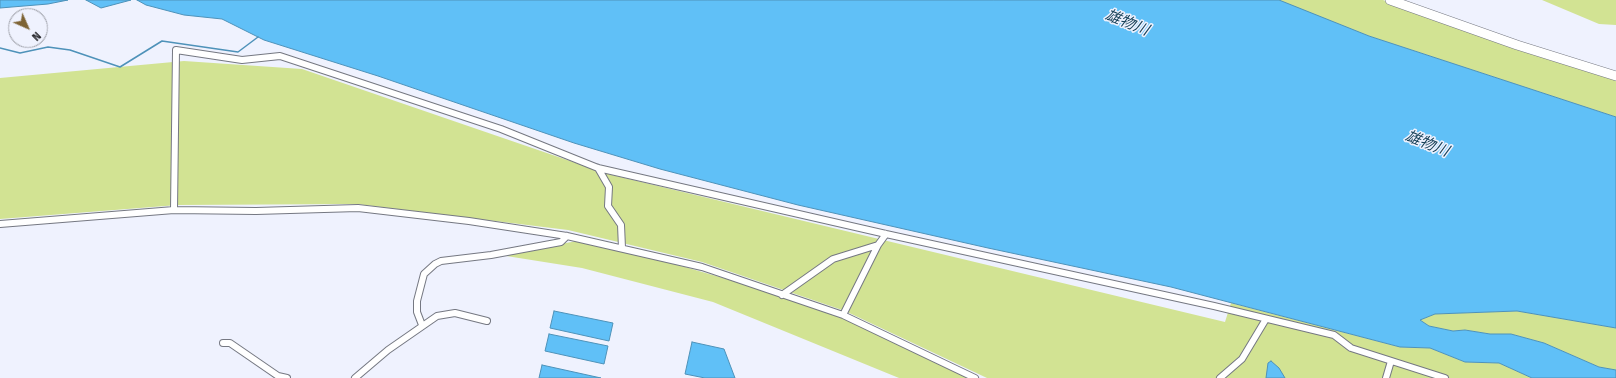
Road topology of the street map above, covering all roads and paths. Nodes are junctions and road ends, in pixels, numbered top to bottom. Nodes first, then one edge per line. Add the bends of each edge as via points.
1 (1395, 1) edge
2 (1616, 76) edge
3 (598, 168) junction
4 (174, 210) junction
5 (0, 224) edge
6 (886, 234) junction
7 (567, 236) junction
8 (878, 245) junction
9 (622, 248) junction
10 (782, 294) junction
11 (843, 315) junction
12 (1266, 319) junction
13 (487, 321) dead end
14 (422, 325) junction
15 (223, 343) dead end
16 (1391, 361) junction
17 (287, 378) edge
18 (355, 378) edge
19 (975, 378) edge
20 (1220, 378) edge
21 (1386, 378) edge
22 (1445, 378) edge

1 - 2 street via 1517,45
3 - 4 street via 501,129 280,56 242,60 176,50
3 - 6 street
3 - 9 street via 609,187 608,206 621,225
4 - 5 street
4 - 7 street via 358,208
6 - 8 street
6 - 12 street
7 - 9 street
7 - 14 street via 561,242 435,264 424,274 417,302 417,312
8 - 10 street via 833,259
8 - 11 street
9 - 10 street via 702,267
10 - 11 street
11 - 19 street
12 - 16 street via 1334,335 1351,348
12 - 20 street via 1242,359
13 - 14 street via 455,313 437,316
14 - 18 street
15 - 17 street via 230,343 278,376
16 - 21 street
16 - 22 street

